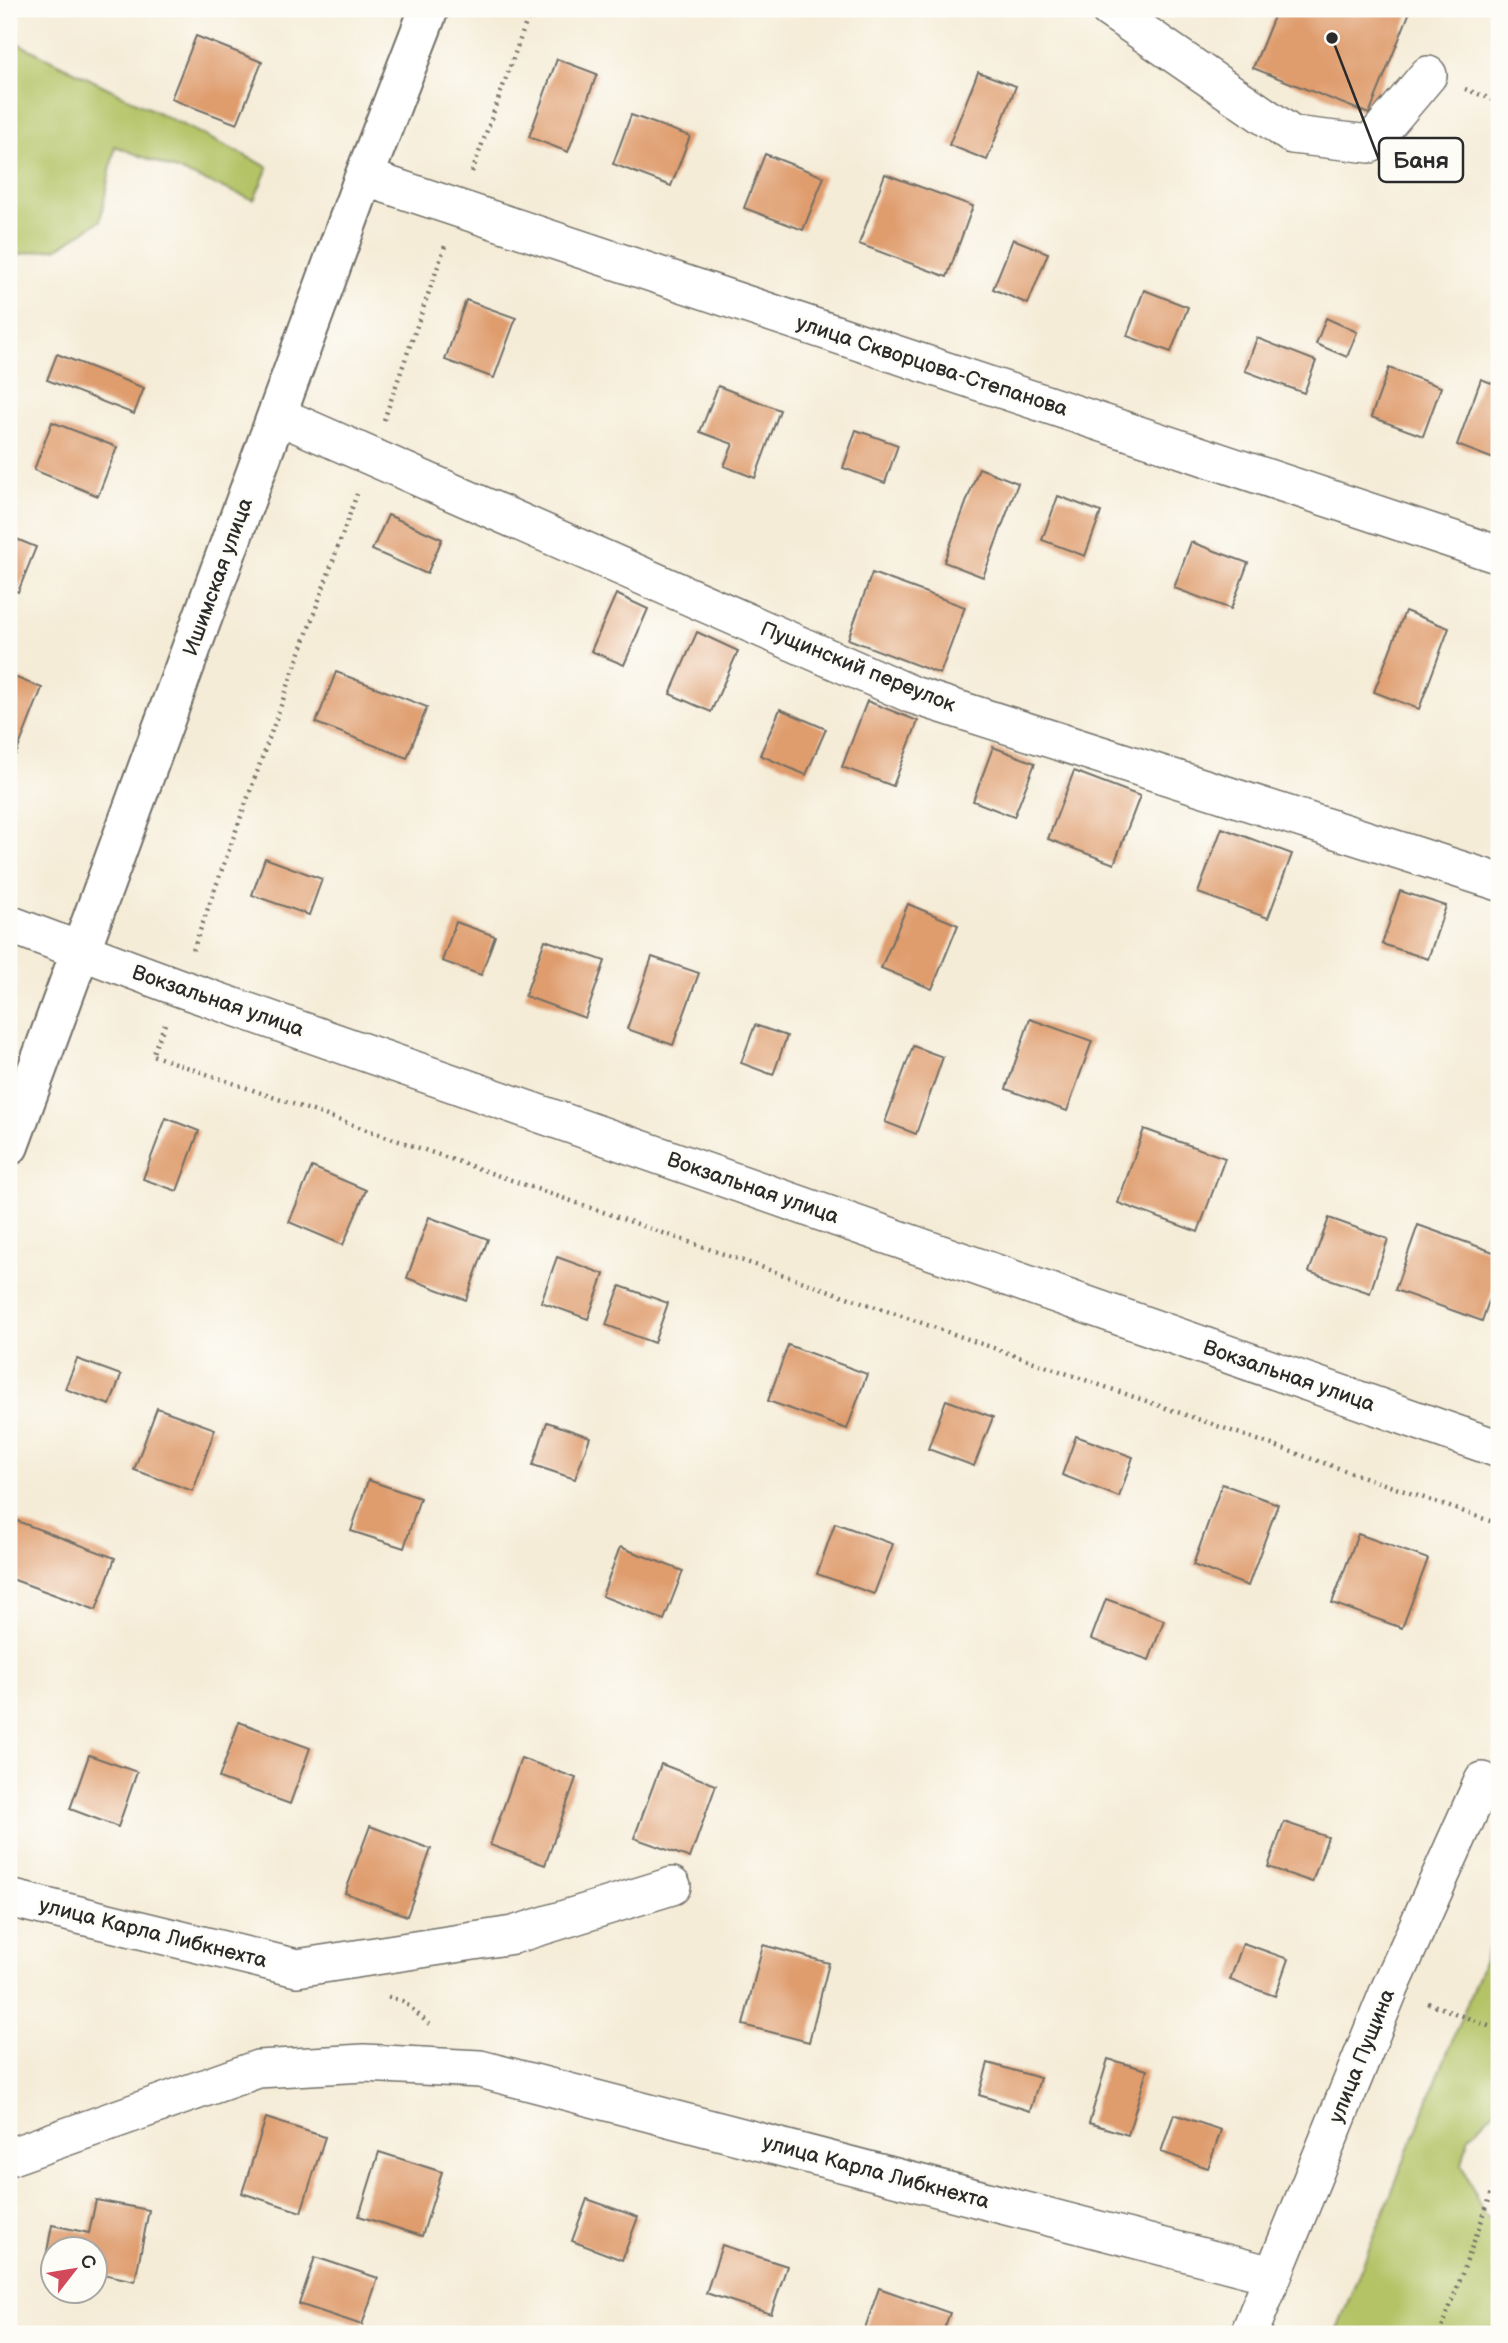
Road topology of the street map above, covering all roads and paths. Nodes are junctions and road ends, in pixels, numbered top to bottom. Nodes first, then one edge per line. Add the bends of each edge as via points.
1 (429, 9) edge
2 (531, 9) edge
3 (1109, 9) edge
4 (1428, 75) dead end
5 (364, 177) junction
6 (458, 208) junction
7 (277, 415) junction
8 (371, 456) junction
9 (1499, 555) edge
10 (1499, 882) edge
11 (9, 924) edge
12 (80, 952) junction
13 (180, 988) junction
14 (9, 1146) edge
15 (1499, 1449) edge
16 (1499, 1524) edge
17 (1483, 1781) dead end
18 (672, 1886) dead end
19 (9, 1898) edge
20 (1390, 1988) junction
21 (377, 1993) dead end
22 (432, 2027) dead end
23 (1499, 2030) edge
24 (9, 2157) edge
25 (1499, 2173) edge
26 (1272, 2275) junction
27 (1249, 2334) edge
28 (1440, 2334) edge

1 - 5 main road, Ишимская улица
2 - 6 path
3 - 4 street via 1292,135 1370,145
5 - 6 street, улица Скворцова-Степанова
5 - 7 main road, Ишимская улица
6 - 8 path
6 - 9 street, улица Скворцова-Степанова
7 - 8 street, Пущинский переулок
7 - 12 main road, Ишимская улица
8 - 10 street, Пущинский переулок via 913,695
8 - 13 path
11 - 12 street, Вокзальная улица
12 - 13 street, Вокзальная улица
12 - 14 main road, Ишимская улица
13 - 15 street, Вокзальная улица
13 - 16 path via 152,1055
17 - 20 street, улица Пущина
18 - 19 street, улица Карла Либкнехта via 513,1935 297,1969
20 - 23 path
20 - 26 street, улица Пущина
21 - 22 path via 403,2001
24 - 26 street, улица Карла Либкнехта via 258,2069 364,2063 480,2069
25 - 28 path
26 - 27 street, улица Пущина

